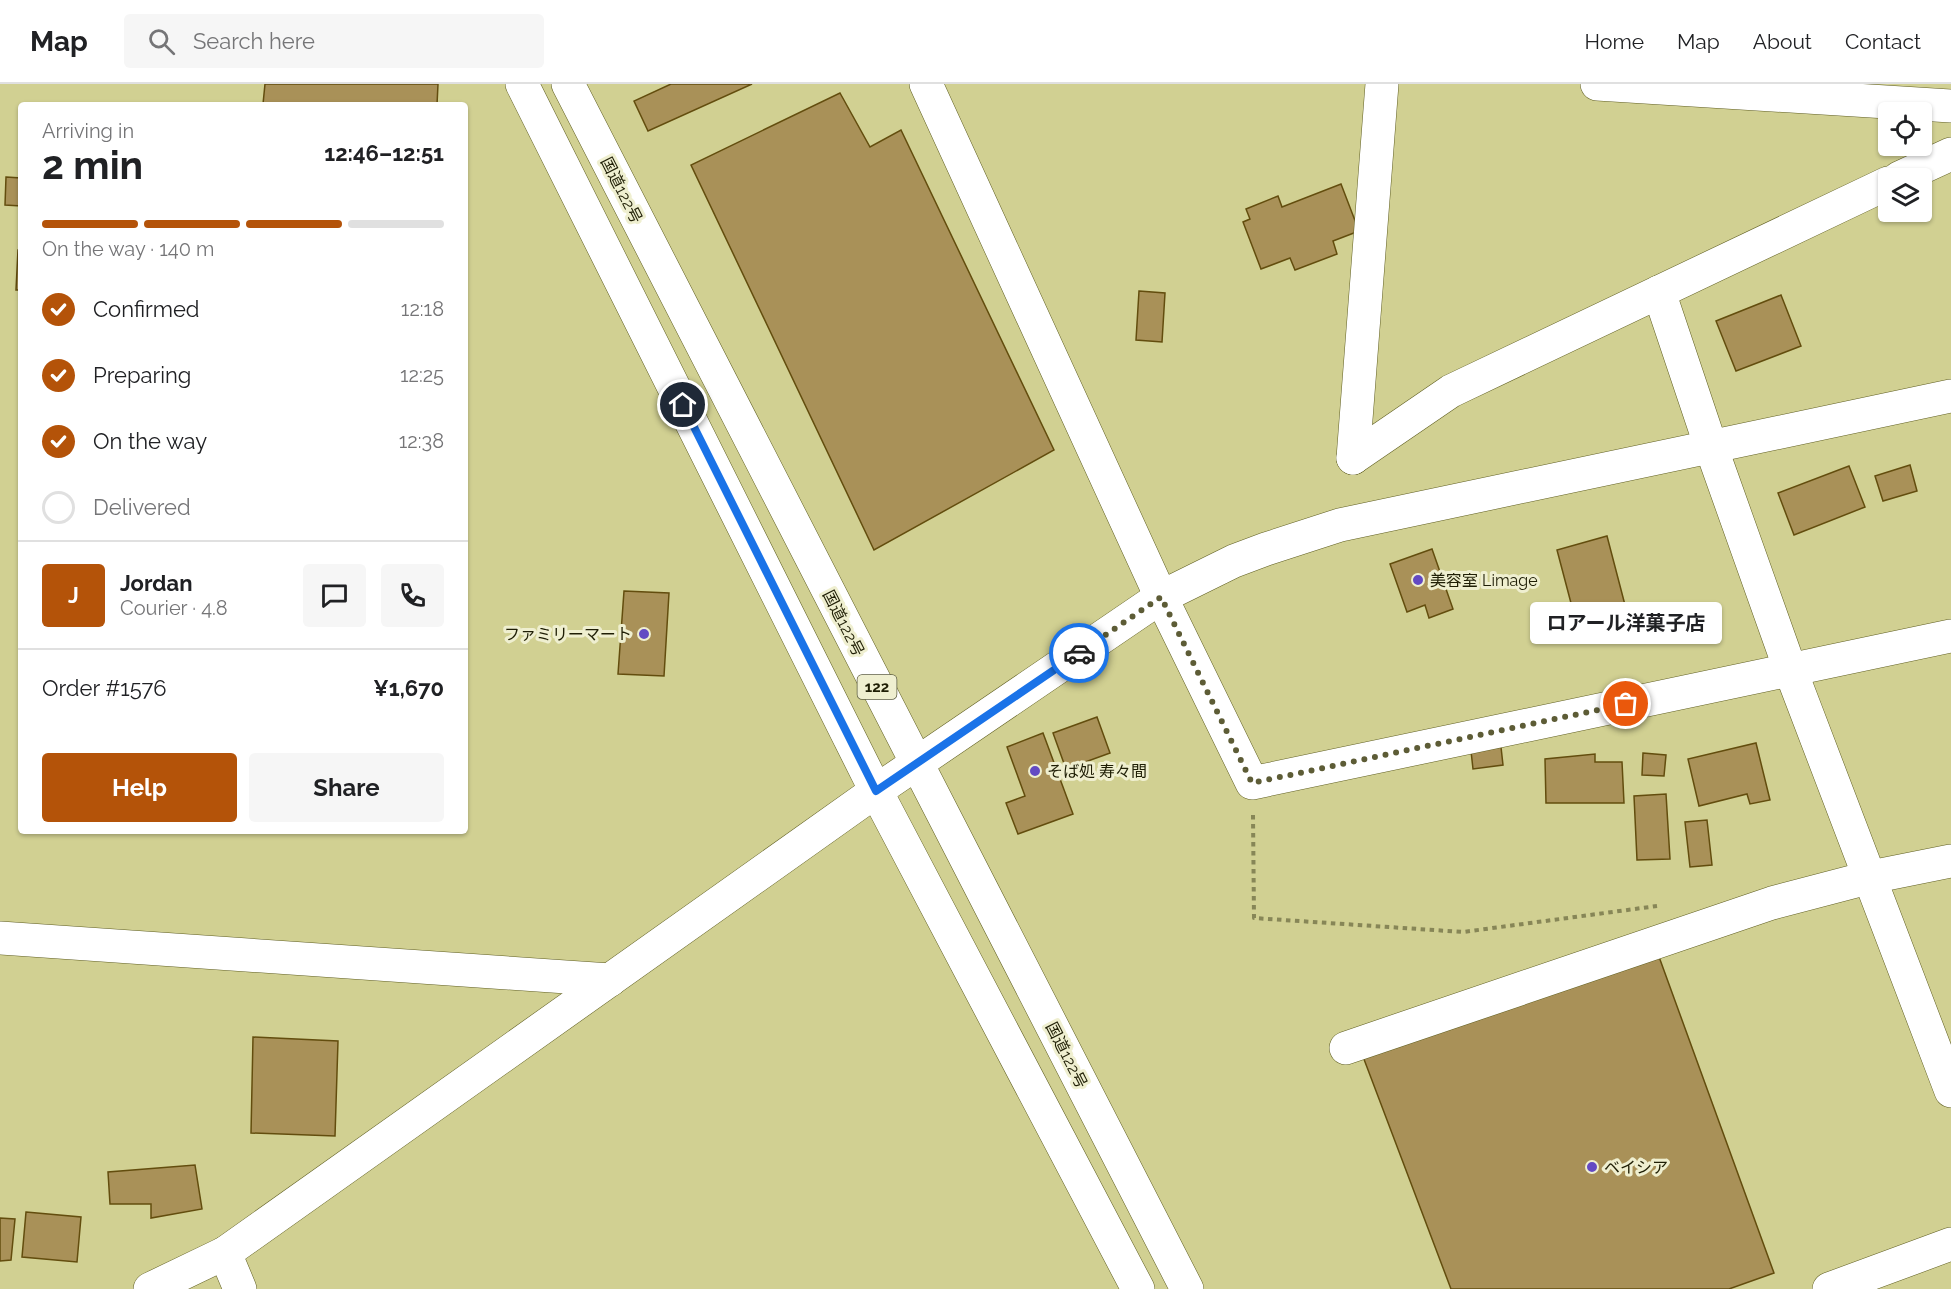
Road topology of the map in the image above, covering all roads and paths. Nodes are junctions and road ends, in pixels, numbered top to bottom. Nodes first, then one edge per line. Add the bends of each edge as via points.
1 (522, 84) edge
2 (568, 84) edge
3 (926, 84) edge
4 (1382, 84) edge
5 (1597, 84) edge
6 (1951, 106) edge
7 (1951, 154) edge
8 (1921, 168) edge
9 (1878, 188) edge
10 (1659, 292) junction
11 (1951, 396) edge
12 (1711, 447) junction
13 (1161, 597) junction
14 (1951, 636) edge
15 (1790, 669) junction
16 (917, 765) junction
17 (1252, 783) junction
18 (876, 791) junction
19 (1951, 861) edge
20 (1871, 878) junction
21 (1659, 906) dead end
22 (0, 938) edge
23 (610, 980) junction
24 (1346, 1048) dead end
25 (1951, 1091) edge
26 (1951, 1244) edge
27 (225, 1253) junction
28 (150, 1289) edge
29 (240, 1289) edge
30 (1138, 1289) edge
31 (1187, 1289) edge
32 (1829, 1289) edge

1 - 18 main road, 122
2 - 16 main road, 国道122号 / 122
3 - 13 main road
4 - 10 main road via 1353,458 1451,391
5 - 6 main road
7 - 8 main road
9 - 10 main road
10 - 12 main road
11 - 12 main road
12 - 13 main road via 1340,525 1234,561
12 - 15 main road
13 - 16 main road
13 - 17 main road
14 - 15 main road
15 - 17 main road
15 - 20 main road
16 - 18 main road
16 - 31 main road, 国道122号 / 122
17 - 21 path via 1254,918 1463,933
18 - 23 main road
18 - 30 main road, 122
19 - 20 main road
20 - 24 main road via 1772,903
20 - 25 main road
22 - 23 main road
23 - 27 main road
26 - 32 main road
27 - 28 main road
27 - 29 main road

